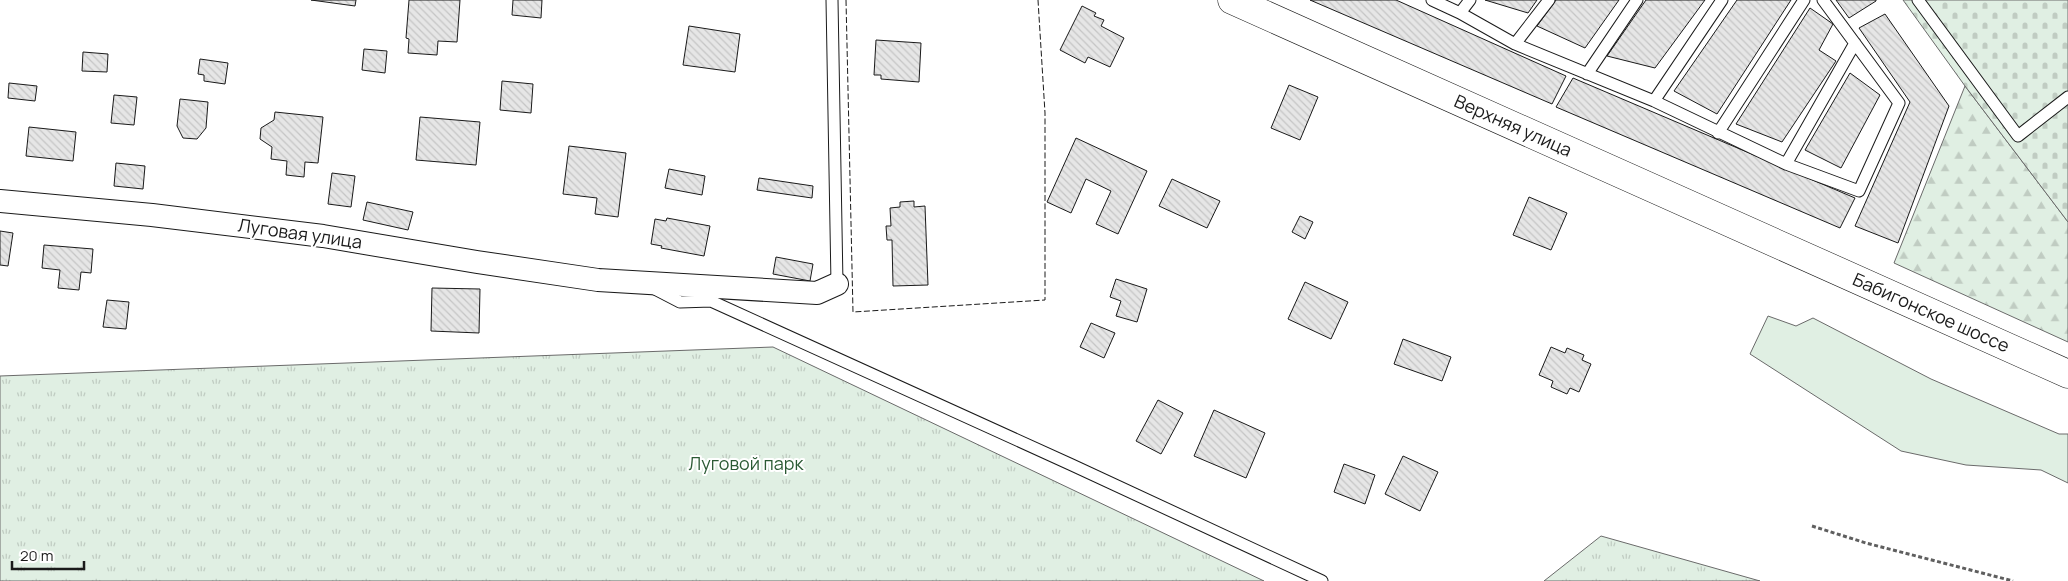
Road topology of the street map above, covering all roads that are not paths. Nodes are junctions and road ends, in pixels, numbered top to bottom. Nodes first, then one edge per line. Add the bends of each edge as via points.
1 (832, 0) edge
2 (1232, 0) edge
3 (1432, 0) edge
4 (1470, 0) edge
5 (1549, 0) edge
6 (1637, 0) edge
7 (1722, 0) edge
8 (1804, 0) edge
9 (1823, 0) edge
10 (1918, 0) edge
11 (1460, 13) junction
12 (1855, 43) junction
13 (1515, 44) junction
14 (1587, 74) junction
15 (2068, 97) edge
16 (1654, 101) junction
17 (1718, 133) junction
18 (1786, 164) junction
19 (0, 201) edge
20 (1794, 252) joint
21 (641, 282) junction
22 (837, 284) joint
23 (2068, 374) edge
24 (1322, 581) edge

1 - 22 lane
2 - 20 street, Верхняя улица
3 - 11 lane
4 - 11 lane
5 - 13 lane
6 - 14 lane
7 - 16 lane
8 - 17 lane
9 - 12 lane
10 - 15 lane via 2018,136
11 - 13 lane
12 - 18 lane
12 - 18 lane via 1899,103 1859,190
13 - 14 lane
14 - 16 lane
16 - 17 lane
17 - 18 lane
19 - 21 street, Луговая улица via 323,236 598,280
20 - 23 street, Бабигонское шоссе
21 - 22 street, Луговая улица via 816,293
21 - 24 lane via 680,302 710,301

